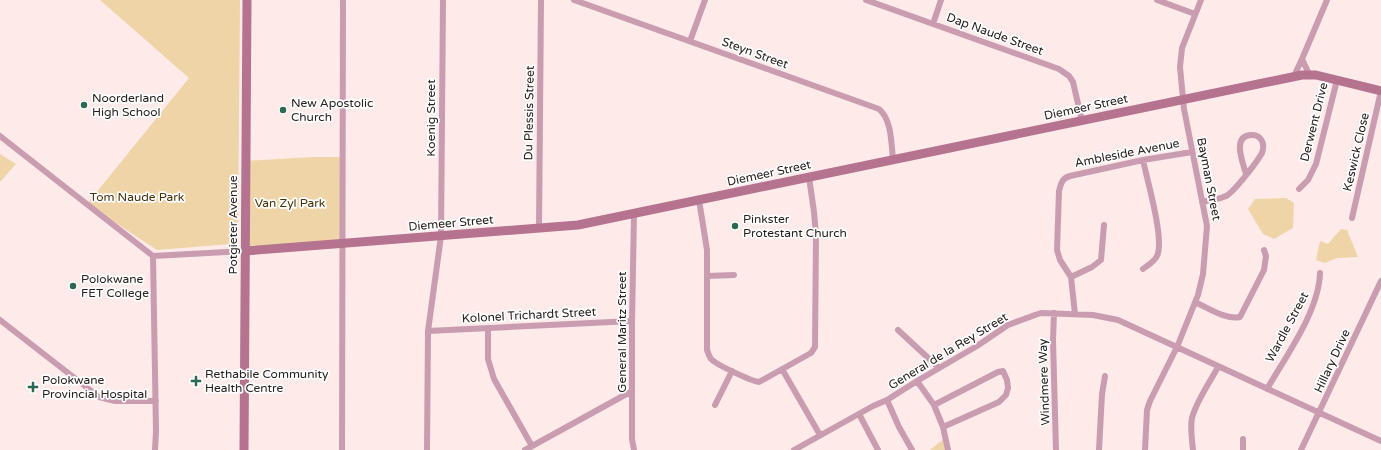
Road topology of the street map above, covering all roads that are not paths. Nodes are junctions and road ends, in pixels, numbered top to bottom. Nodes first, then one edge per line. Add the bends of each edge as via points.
1 (247, 0) edge
2 (343, 0) edge
3 (442, 0) edge
4 (541, 0) edge
5 (574, 0) edge
6 (705, 0) edge
7 (866, 0) edge
8 (941, 0) edge
9 (1157, 0) edge
10 (1201, 0) edge
11 (1327, 0) edge
12 (1195, 14) junction
13 (933, 24) junction
14 (690, 41) junction
15 (1302, 59) junction
16 (1308, 74) junction
17 (1294, 76) junction
18 (1336, 80) junction
19 (1381, 91) edge
20 (1183, 99) junction
21 (1082, 121) junction
22 (0, 136) edge
23 (1192, 152) junction
24 (893, 159) junction
25 (1143, 160) junction
26 (1246, 174) junction
27 (809, 177) junction
28 (1299, 189) dead end
29 (699, 200) junction
30 (1202, 202) junction
31 (634, 214) junction
32 (1352, 218) dead end
33 (1104, 225) dead end
34 (539, 227) junction
35 (441, 236) junction
36 (342, 244) junction
37 (1264, 250) dead end
38 (245, 251) junction
39 (153, 256) junction
40 (1143, 269) dead end
41 (1320, 273) dead end
42 (734, 275) dead end
43 (707, 276) junction
44 (1071, 277) junction
45 (1381, 282) edge
46 (1195, 302) junction
47 (1054, 313) junction
48 (1075, 314) junction
49 (0, 320) edge
50 (632, 321) junction
51 (488, 328) junction
52 (898, 330) dead end
53 (428, 331) junction
54 (1177, 347) junction
55 (1218, 367) junction
56 (939, 368) junction
57 (782, 369) junction
58 (732, 371) junction
59 (1105, 376) dead end
60 (917, 381) junction
61 (1267, 389) junction
62 (632, 391) junction
63 (887, 400) junction
64 (156, 401) junction
65 (715, 405) dead end
66 (934, 405) junction
67 (1320, 412) junction
68 (860, 414) junction
69 (943, 427) junction
70 (820, 435) junction
71 (1243, 439) dead end
72 (1381, 441) edge
73 (532, 446) junction
74 (155, 450) edge
75 (244, 450) edge
76 (342, 450) edge
77 (427, 450) edge
78 (525, 450) edge
79 (634, 450) edge
80 (794, 450) edge
81 (878, 450) edge
82 (912, 450) edge
83 (948, 450) edge
84 (1056, 450) edge
85 (1099, 450) edge
86 (1145, 450) edge
87 (1193, 450) edge
88 (1243, 450) edge
89 (1302, 450) edge

1 - 38 street, Potgieter Avenue
2 - 36 street
3 - 35 street, Koenig Street
4 - 34 street, Du Plessis Street
5 - 14 street, Steyn Street
6 - 14 street
7 - 13 street, Dap Naude Street
8 - 13 street
9 - 12 street
10 - 12 street, Bayman Street
11 - 15 street
12 - 20 street, Bayman Street via 1181,54
13 - 21 street, Dap Naude Street via 1038,60 1065,72 1073,82
14 - 24 street, Steyn Street via 879,109 888,122
15 - 16 street
15 - 17 street
16 - 17 street, Diemeer Street
16 - 18 street, Diemeer Street
17 - 20 street, Diemeer Street
18 - 19 street, Diemeer Street
18 - 28 street, Derwent Drive via 1316,164 1308,180
19 - 32 street, Keswick Close
20 - 21 street, Diemeer Street
20 - 23 street, Bayman Street
21 - 24 street, Diemeer Street via 940,153
22 - 39 street
23 - 25 street, Ambleside Avenue
23 - 30 street, Bayman Street
24 - 27 street, Diemeer Street
25 - 40 street via 1160,247 1157,256
25 - 44 street, Ambleside Avenue via 1066,177 1061,182 1057,250
26 - 26 street via 1263,149 1262,141 1256,136 1248,136 1240,143 1240,155
26 - 30 street via 1226,196
27 - 29 street, Diemeer Street
27 - 57 street via 816,235 816,343 811,353
29 - 31 street, Diemeer Street
29 - 43 street via 707,246
30 - 46 street, Bayman Street via 1207,234 1201,286
31 - 34 street, Diemeer Street via 570,226
31 - 50 street, General Maritz Street
33 - 44 street via 1103,250 1099,262
34 - 35 street, Diemeer Street
35 - 36 street, Diemeer Street
35 - 53 street, Koenig Street
36 - 38 street, Diemeer Street
36 - 76 street
37 - 46 street via 1264,270 1240,316 1235,318 1224,315
38 - 39 street, Diemeer Street
38 - 75 street, Potgieter Avenue
39 - 64 street
41 - 61 street, Wardle Street via 1320,287 1311,309
42 - 43 street
43 - 58 street via 707,350 714,361
44 - 48 street, Ambleside Avenue
45 - 67 street, Hillary Drive
46 - 54 street, Bayman Street
47 - 48 street, General de la Rey Street
47 - 56 street, General de la Rey Street via 1041,313 1008,325
47 - 84 street, Windmere Way via 1052,340
48 - 54 street, General de la Rey Street via 1118,320
49 - 64 street via 100,396 114,401
50 - 51 street, Kolonel Trichardt Street
50 - 62 street, General Maritz Street
51 - 53 street, Kolonel Trichardt Street
51 - 73 street via 488,359 494,379
52 - 56 street
53 - 77 street, Koenig Street
54 - 55 street, General de la Rey Street
54 - 86 street, Bayman Street via 1147,410
55 - 61 street, General de la Rey Street
55 - 87 street via 1192,418
56 - 60 street, General de la Rey Street
57 - 58 street via 760,382
57 - 70 street
58 - 65 street
59 - 85 street
60 - 63 street, General de la Rey Street
60 - 66 street
61 - 67 street, General de la Rey Street
62 - 73 street
62 - 79 street, General Maritz Street
63 - 68 street, General de la Rey Street
63 - 82 street
64 - 74 street
66 - 69 street
66 - 69 street via 998,372 1003,372 1007,380 1008,391 999,402
67 - 72 street, General de la Rey Street
67 - 89 street, Hillary Drive
68 - 70 street, General de la Rey Street
68 - 81 street
69 - 83 street
70 - 80 street, General de la Rey Street
71 - 88 street
73 - 78 street

